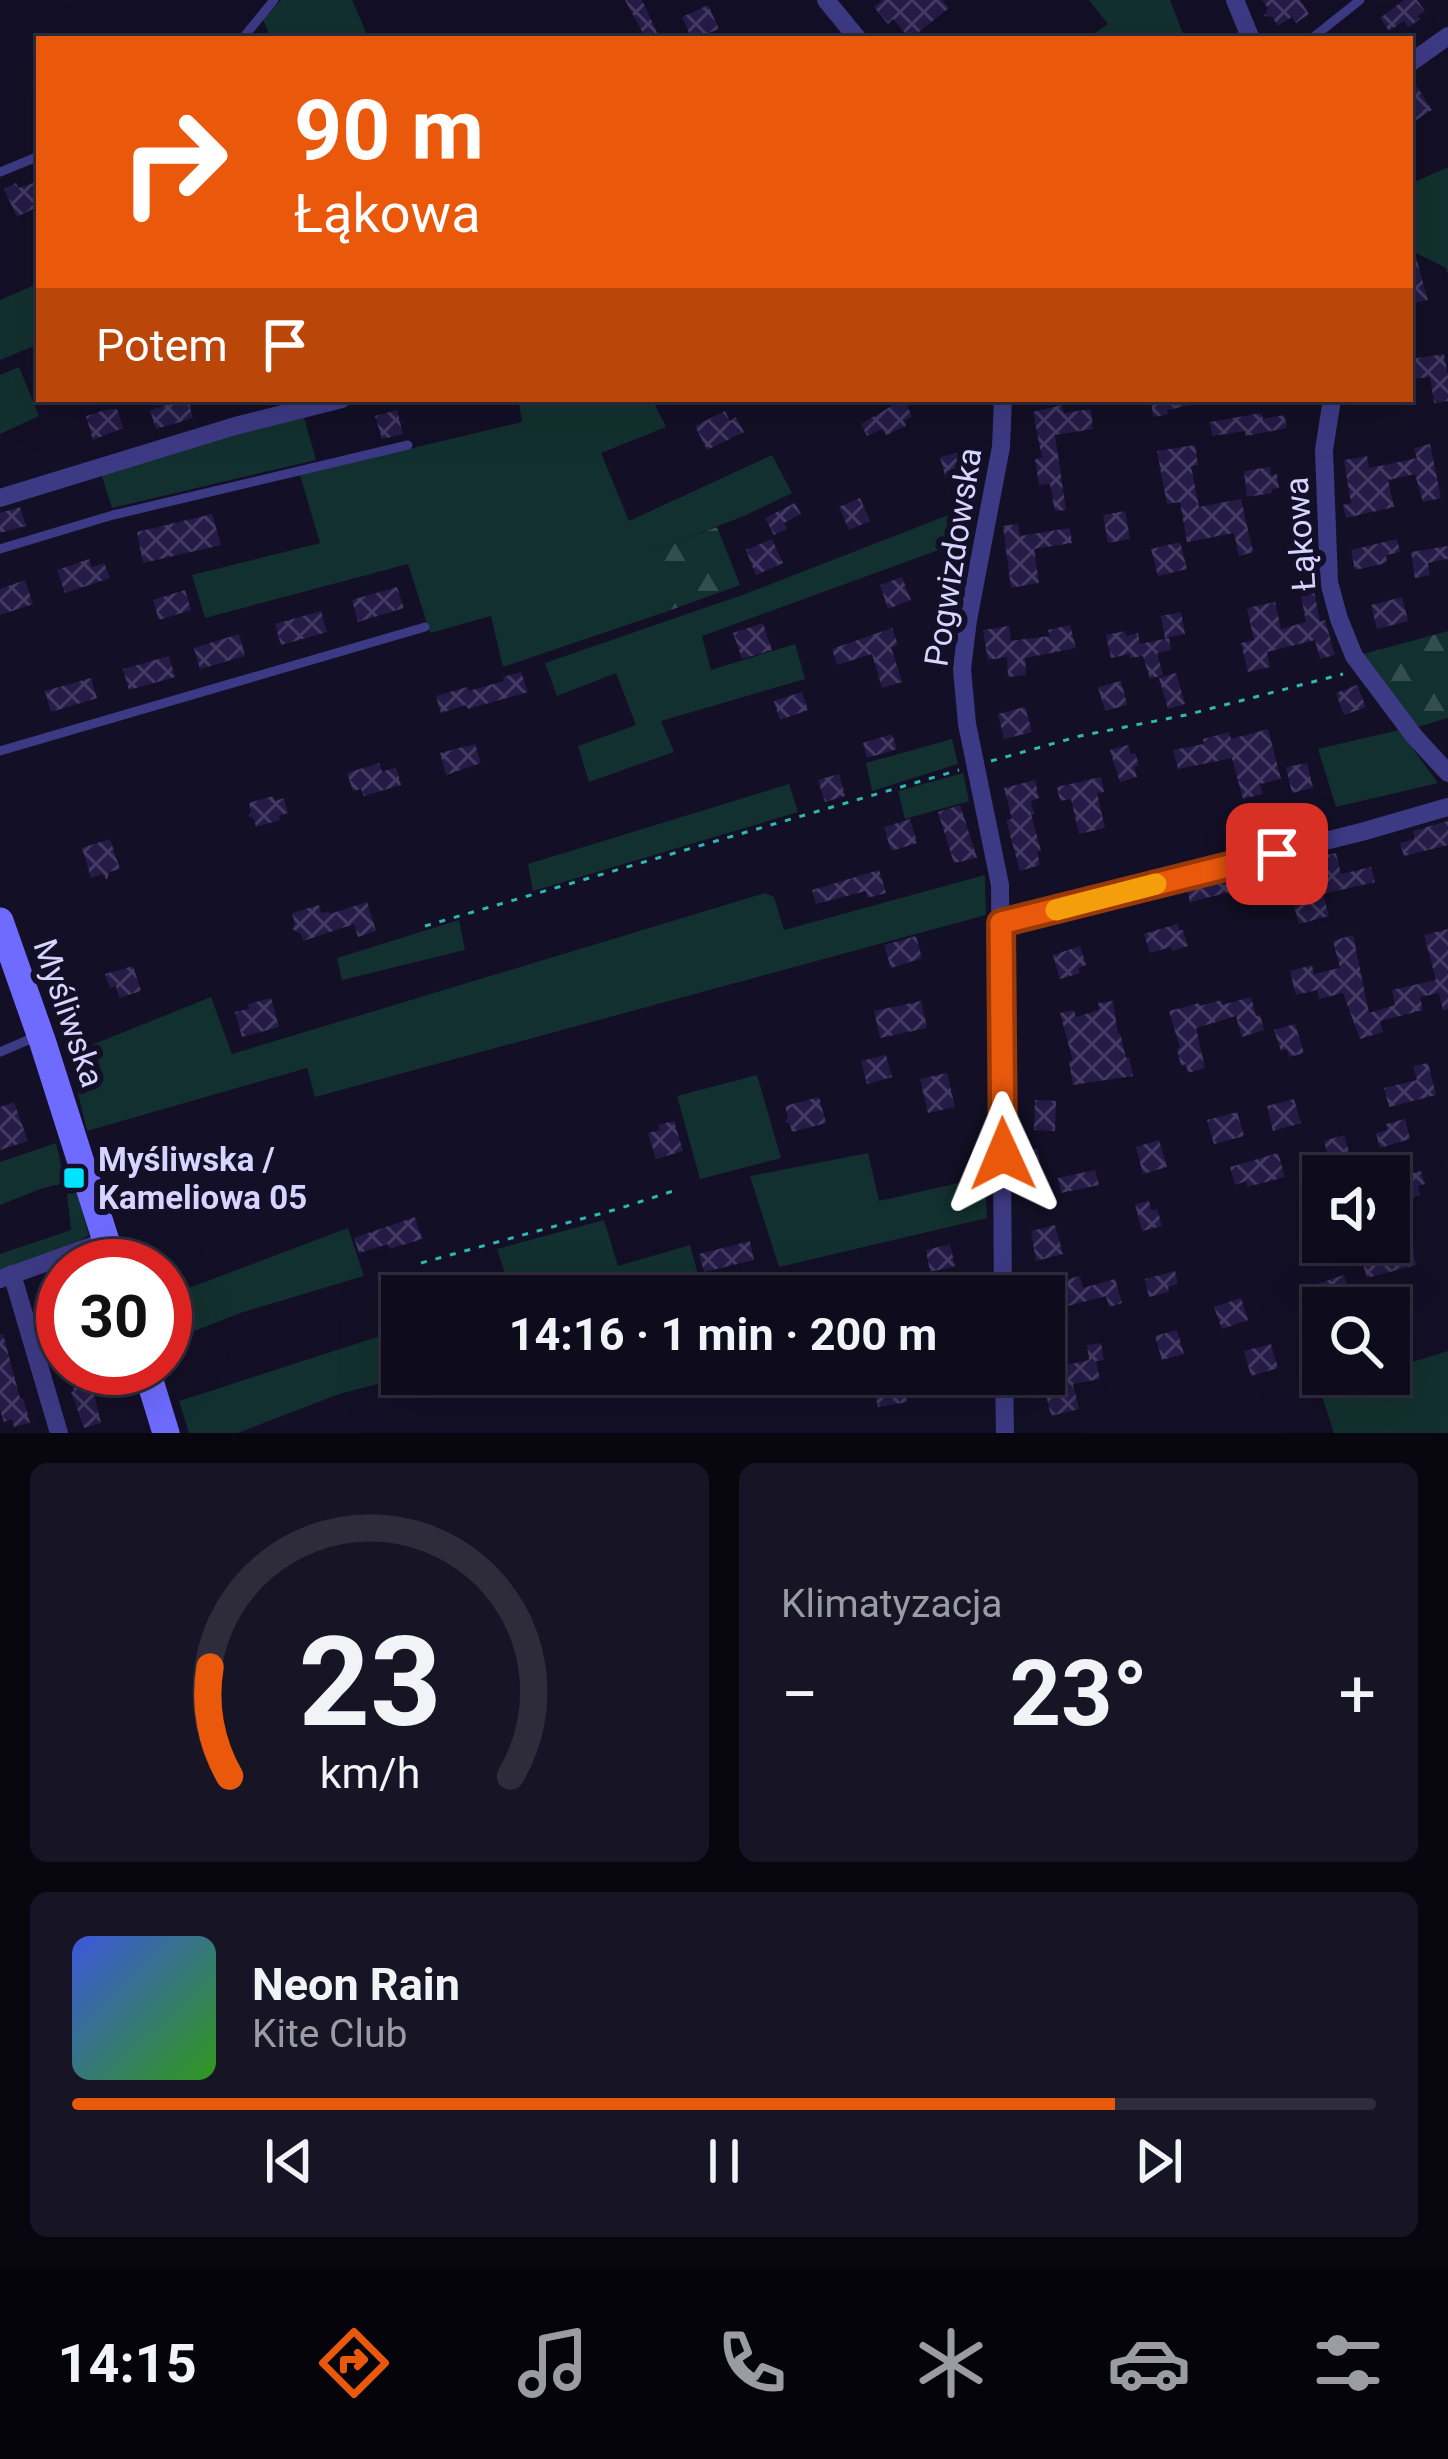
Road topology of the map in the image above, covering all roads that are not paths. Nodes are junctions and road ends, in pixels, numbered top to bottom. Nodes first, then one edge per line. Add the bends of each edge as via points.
1 (274, 0) edge
2 (826, 0) edge
3 (1235, 0) edge
4 (1360, 0) edge
5 (244, 36) edge
6 (855, 36) edge
7 (1250, 36) edge
8 (1315, 36) edge
9 (1448, 37) edge
10 (1413, 61) edge
11 (36, 157) edge
12 (0, 172) edge
13 (330, 402) edge
14 (1003, 402) edge
15 (1332, 402) edge
16 (408, 445) dead end
17 (0, 497) edge
18 (0, 549) edge
19 (425, 627) dead end
20 (0, 751) edge
21 (1448, 773) edge
22 (1448, 807) edge
23 (0, 921) edge
24 (1001, 923) junction
25 (29, 1038) junction
26 (0, 1048) edge
27 (104, 1239) edge
28 (36, 1270) edge
29 (1004, 1275) edge
30 (6, 1276) edge
31 (154, 1395) edge
32 (1004, 1395) edge
33 (59, 1433) edge
34 (166, 1433) edge
35 (1005, 1433) edge

1 - 5 lane
2 - 6 street
3 - 7 street
4 - 8 lane
9 - 10 street
11 - 12 lane
13 - 17 street
14 - 24 street, Pogwizdowska via 964,642 963,698 997,860
15 - 21 street, Łąkowa via 1324,450 1328,582 1339,620 1354,656
16 - 18 lane
19 - 20 lane
22 - 24 street
23 - 25 street, Myśliwska
24 - 29 street, Pogwizdowska
25 - 26 lane
25 - 27 street, Myśliwska
28 - 30 street
30 - 33 street
31 - 34 street
32 - 35 street

